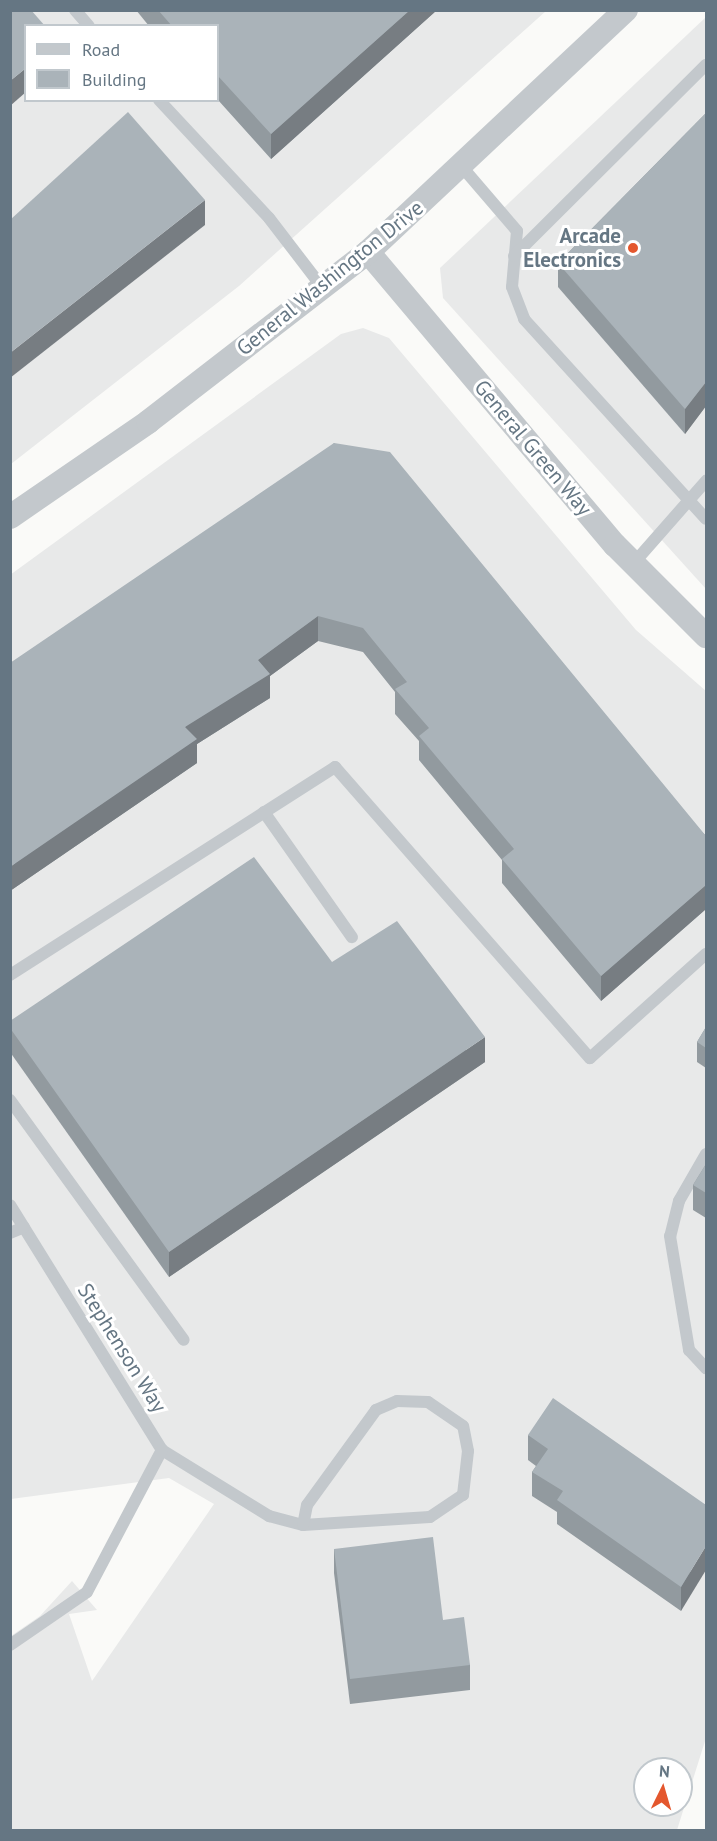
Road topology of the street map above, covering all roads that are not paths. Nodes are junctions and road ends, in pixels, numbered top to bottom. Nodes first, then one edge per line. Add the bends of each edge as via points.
1 (75, 10) edge
2 (626, 10) edge
3 (87, 24) edge
4 (706, 65) edge
5 (161, 102) edge
6 (463, 168) junction
7 (368, 252) junction
8 (514, 256) junction
9 (322, 287) junction
10 (706, 481) edge
11 (689, 500) junction
12 (10, 517) edge
13 (706, 519) edge
14 (633, 564) junction
15 (706, 636) edge
16 (264, 812) junction
17 (352, 937) dead end
18 (706, 954) edge
19 (10, 975) edge
20 (10, 1100) edge
21 (706, 1154) edge
22 (10, 1205) edge
23 (24, 1227) junction
24 (10, 1233) edge
25 (184, 1340) dead end
26 (706, 1368) edge
27 (162, 1450) junction
28 (303, 1525) junction
29 (10, 1645) edge

1 - 3 lane
2 - 6 street, General Washington Drive
4 - 8 lane
5 - 9 lane via 269,218
6 - 7 street, General Washington Drive
6 - 8 lane via 517,231
7 - 9 street, General Washington Drive
7 - 14 street, General Green Way
8 - 11 lane via 512,287 524,319
9 - 12 street, General Washington Drive via 148,422
10 - 11 lane
11 - 13 lane
11 - 14 lane
14 - 15 street, General Green Way
16 - 17 lane
16 - 18 lane via 335,766 590,1058
16 - 19 lane
20 - 25 lane
21 - 26 lane via 679,1201 670,1236 689,1350
22 - 23 lane, Stephenson Way
23 - 24 lane
23 - 27 lane, Stephenson Way
27 - 28 lane, Stephenson Way via 269,1516
27 - 29 lane via 87,1592 53,1621
28 - 28 lane, Stephenson Way via 430,1517 463,1495 468,1451 463,1426 428,1402 397,1401 376,1410 307,1505

